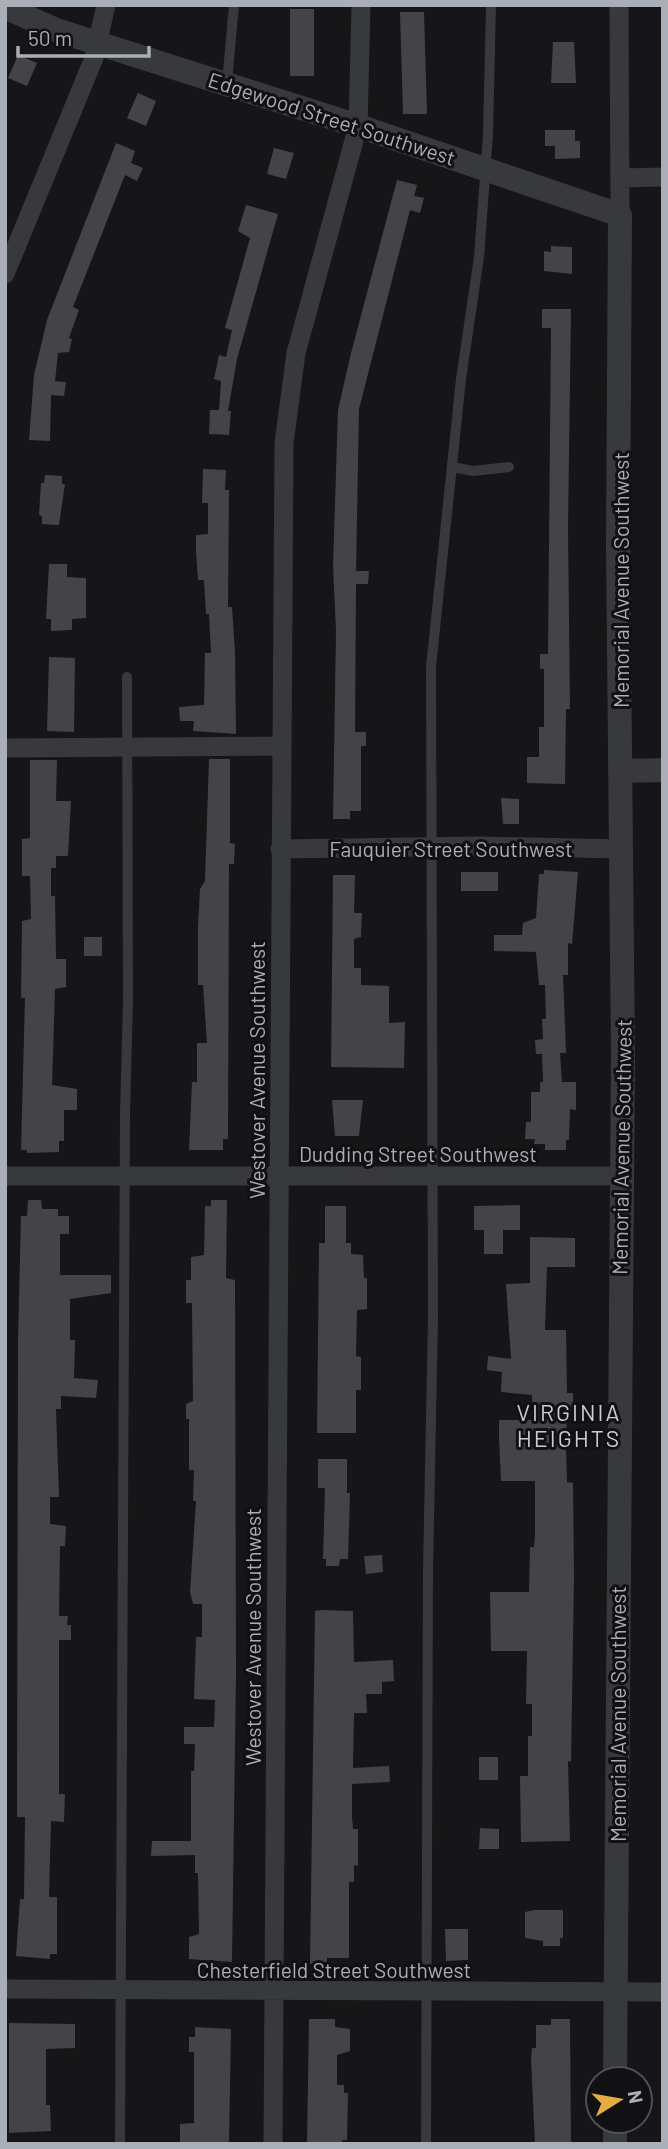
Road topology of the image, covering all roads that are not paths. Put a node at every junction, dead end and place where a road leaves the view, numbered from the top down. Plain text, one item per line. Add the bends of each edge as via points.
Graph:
1 (106, 5) edge
2 (234, 5) edge
3 (361, 5) edge
4 (491, 5) edge
5 (619, 5) edge
6 (5, 7) edge
7 (99, 44) junction
8 (227, 83) junction
9 (358, 126) junction
10 (485, 169) junction
11 (663, 177) edge
12 (620, 178) junction
13 (620, 215) junction
14 (5, 274) edge
15 (452, 467) junction
16 (509, 467) dead end
17 (127, 677) dead end
18 (282, 746) junction
19 (125, 747) junction
20 (5, 748) edge
21 (663, 770) edge
22 (621, 771) junction
23 (431, 846) junction
24 (280, 849) junction
25 (622, 849) junction
26 (5, 1176) edge
27 (125, 1176) junction
28 (278, 1176) junction
29 (432, 1176) junction
30 (620, 1176) junction
31 (5, 1989) edge
32 (121, 1990) junction
33 (274, 1991) junction
34 (616, 1991) junction
35 (663, 1992) edge
36 (426, 1993) junction
37 (615, 2065) edge
38 (120, 2144) edge
39 (273, 2144) edge
40 (426, 2144) edge

1 - 7 street
2 - 8 lane
3 - 9 street, Westover Avenue Southwest
4 - 10 lane
5 - 12 street
6 - 7 street, Edgewood Street Southwest
7 - 8 street, Edgewood Street Southwest
7 - 14 street
8 - 9 street, Edgewood Street Southwest
9 - 10 street, Edgewood Street Southwest
9 - 18 street, Westover Avenue Southwest via 296,353 287,417
10 - 13 street, Edgewood Street Southwest
10 - 15 lane via 479,257
11 - 12 street
12 - 13 street
13 - 22 street, Memorial Avenue Southwest
15 - 16 lane via 473,471
15 - 23 lane via 431,667
17 - 19 lane
18 - 19 street
18 - 24 street, Westover Avenue Southwest
19 - 20 street
19 - 27 lane
21 - 22 street
22 - 25 street, Memorial Avenue Southwest
23 - 24 street, Fauquier Street Southwest
23 - 25 street, Fauquier Street Southwest
23 - 29 lane
24 - 28 street, Westover Avenue Southwest
25 - 30 street, Memorial Avenue Southwest
26 - 27 street, Dudding Street Southwest
27 - 28 street, Dudding Street Southwest
27 - 32 lane
28 - 29 street, Dudding Street Southwest
28 - 33 street, Westover Avenue Southwest
29 - 30 street, Dudding Street Southwest
29 - 36 lane
30 - 34 street, Memorial Avenue Southwest
31 - 32 street, Chesterfield Street Southwest
32 - 33 street, Chesterfield Street Southwest
32 - 38 lane
33 - 36 street, Chesterfield Street Southwest
33 - 39 street, Westover Avenue Southwest
34 - 35 street, Chesterfield Street Southwest
34 - 36 street, Chesterfield Street Southwest
34 - 37 street, Memorial Avenue Southwest
36 - 40 lane

